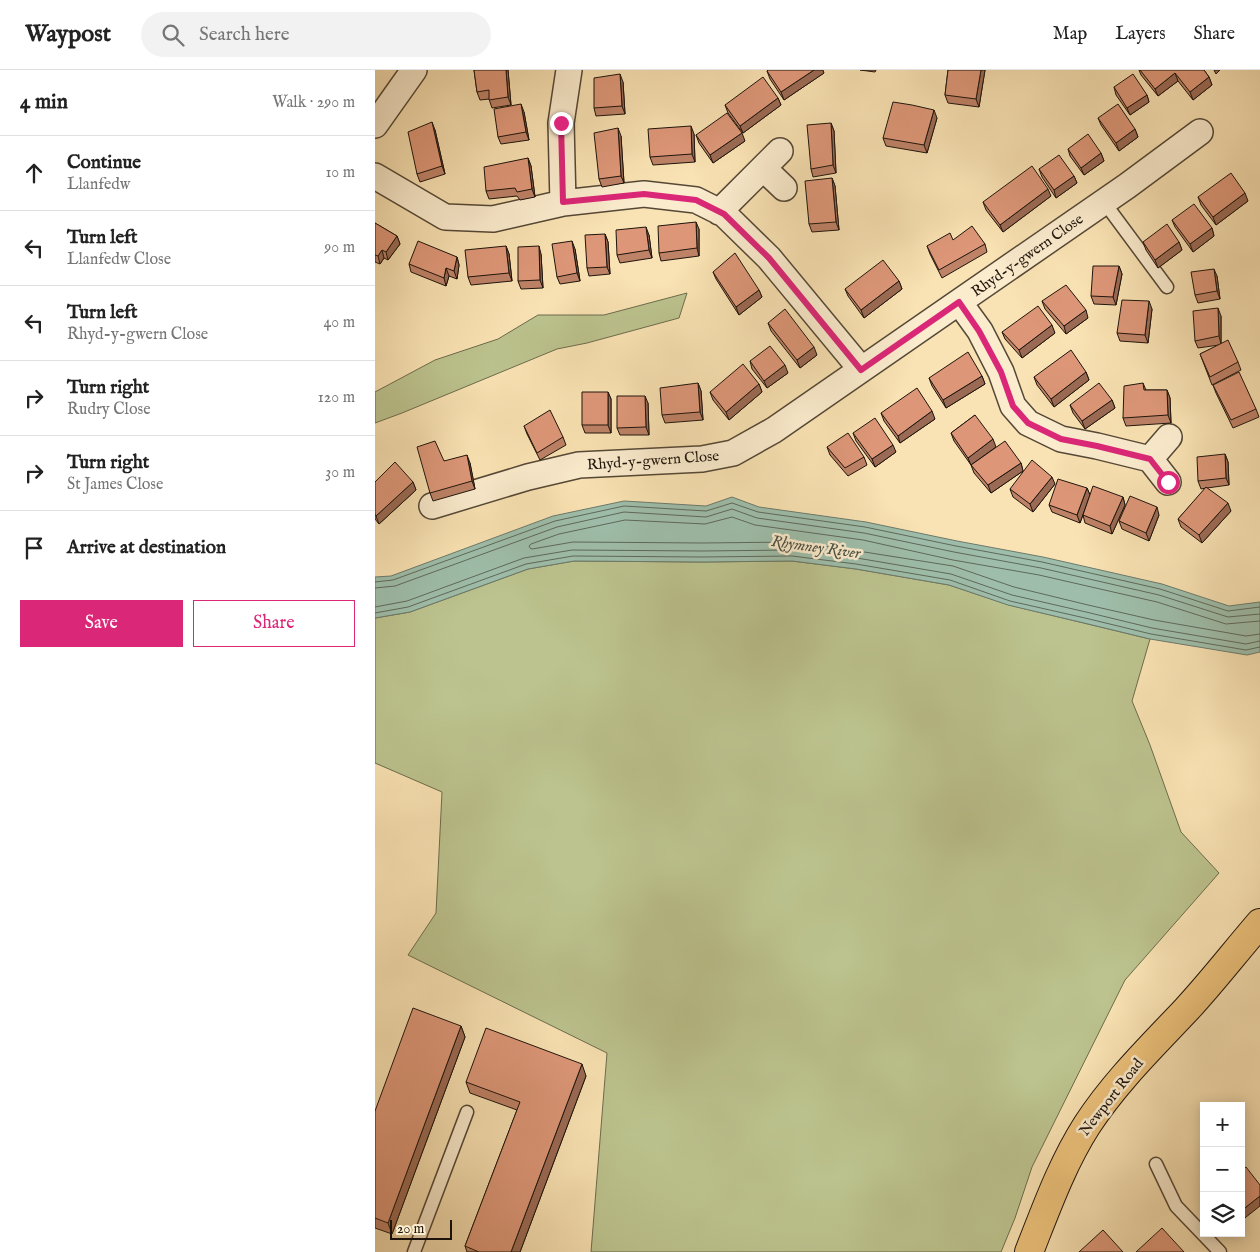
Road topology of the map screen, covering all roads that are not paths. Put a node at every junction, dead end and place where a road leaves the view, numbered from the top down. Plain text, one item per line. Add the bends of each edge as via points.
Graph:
1 (413, 70) edge
2 (569, 70) edge
3 (375, 124) edge
4 (1200, 132) dead end
5 (780, 151) dead end
6 (763, 168) junction
7 (375, 176) edge
8 (784, 188) dead end
9 (563, 202) junction
10 (1105, 202) junction
11 (719, 212) junction
12 (1167, 287) dead end
13 (959, 302) junction
14 (861, 370) junction
15 (1169, 437) dead end
16 (1150, 459) junction
17 (1168, 482) dead end
18 (432, 506) dead end
19 (1260, 923) edge
20 (1260, 946) edge
21 (1187, 1008) junction
22 (467, 1112) dead end
23 (1156, 1164) dead end
24 (414, 1252) edge
25 (1029, 1252) edge
26 (1220, 1252) edge

1 - 3 street
2 - 9 street via 561,123
4 - 10 street, Rhyd-y-gwern Close
5 - 6 street
6 - 8 street
6 - 11 street
7 - 9 street via 445,218 493,219
9 - 11 street via 644,194 696,200
10 - 12 lane
10 - 13 street, Rhyd-y-gwern Close
11 - 14 street via 769,258
13 - 14 street, Rhyd-y-gwern Close
13 - 16 street via 1001,372 1013,406 1028,423 1061,439
14 - 18 street, Rhyd-y-gwern Close via 775,430 733,453 702,459 579,465
15 - 16 street
16 - 17 street
19 - 21 main road, Newport Road
20 - 21 main road, Newport Road
21 - 25 main road, Newport Road via 1087,1124 1063,1169
22 - 24 lane
23 - 26 lane via 1176,1206

